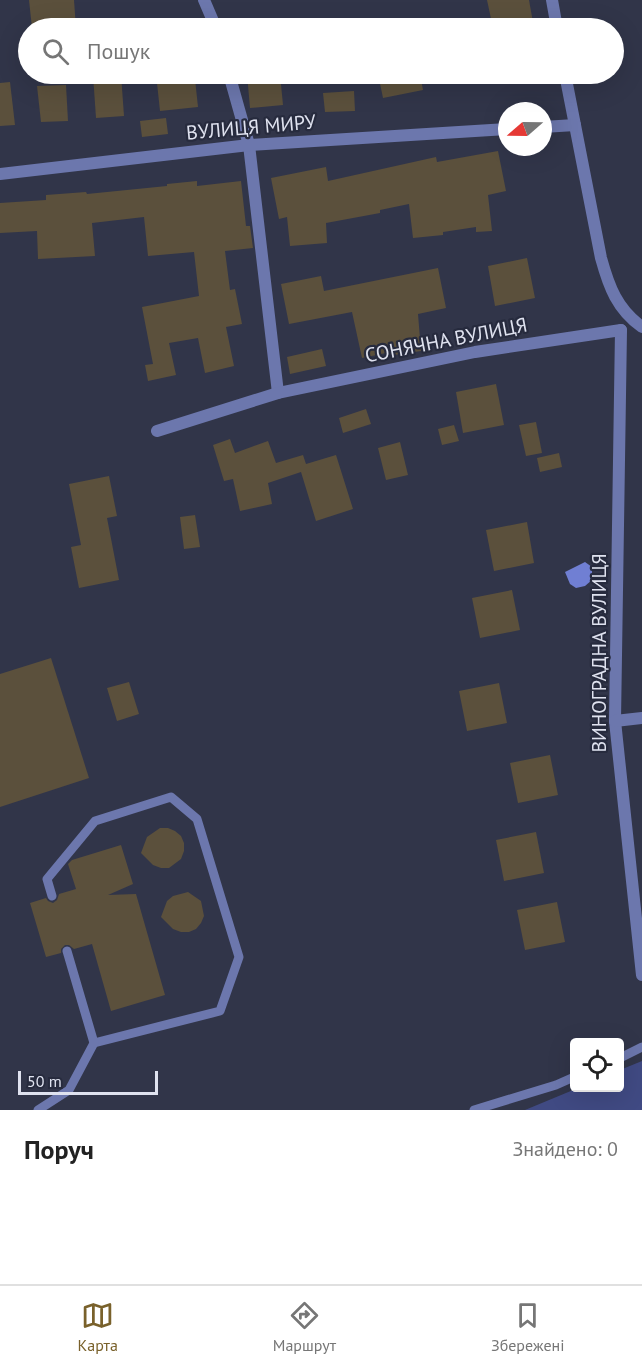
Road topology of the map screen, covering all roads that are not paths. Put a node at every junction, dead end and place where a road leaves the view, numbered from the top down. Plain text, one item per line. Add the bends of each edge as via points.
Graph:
1 (204, 0) edge
2 (552, 0) edge
3 (212, 18) edge
4 (555, 18) edge
5 (232, 84) edge
6 (567, 84) edge
7 (575, 125) junction
8 (552, 126) edge
9 (498, 130) edge
10 (249, 145) junction
11 (0, 174) edge
12 (637, 323) edge
13 (621, 330) junction
14 (278, 393) junction
15 (157, 431) dead end
16 (642, 718) edge
17 (615, 721) junction
18 (52, 896) dead end
19 (67, 951) dead end
20 (642, 975) edge
21 (94, 1043) junction
22 (642, 1047) edge
23 (624, 1056) edge
24 (570, 1079) edge
25 (38, 1110) edge
26 (474, 1110) edge

1 - 3 street
2 - 4 street
5 - 10 street
6 - 7 street
7 - 8 street
7 - 12 street via 610,287 619,306
9 - 10 street, ВУЛИЦЯ МИРУ
10 - 11 street, ВУЛИЦЯ МИРУ
10 - 14 street
12 - 13 street
13 - 14 street, СОНЯЧНА ВУЛИЦЯ via 475,352
13 - 17 street, ВИНОГРАДНА ВУЛИЦЯ
14 - 15 street, СОНЯЧНА ВУЛИЦЯ
16 - 17 street
17 - 20 street, ВИНОГРАДНА ВУЛИЦЯ
18 - 21 lane via 47,879 95,821 171,797 197,819 238,957 220,1011
19 - 21 lane
21 - 25 lane via 69,1090
22 - 23 lane
24 - 26 lane

